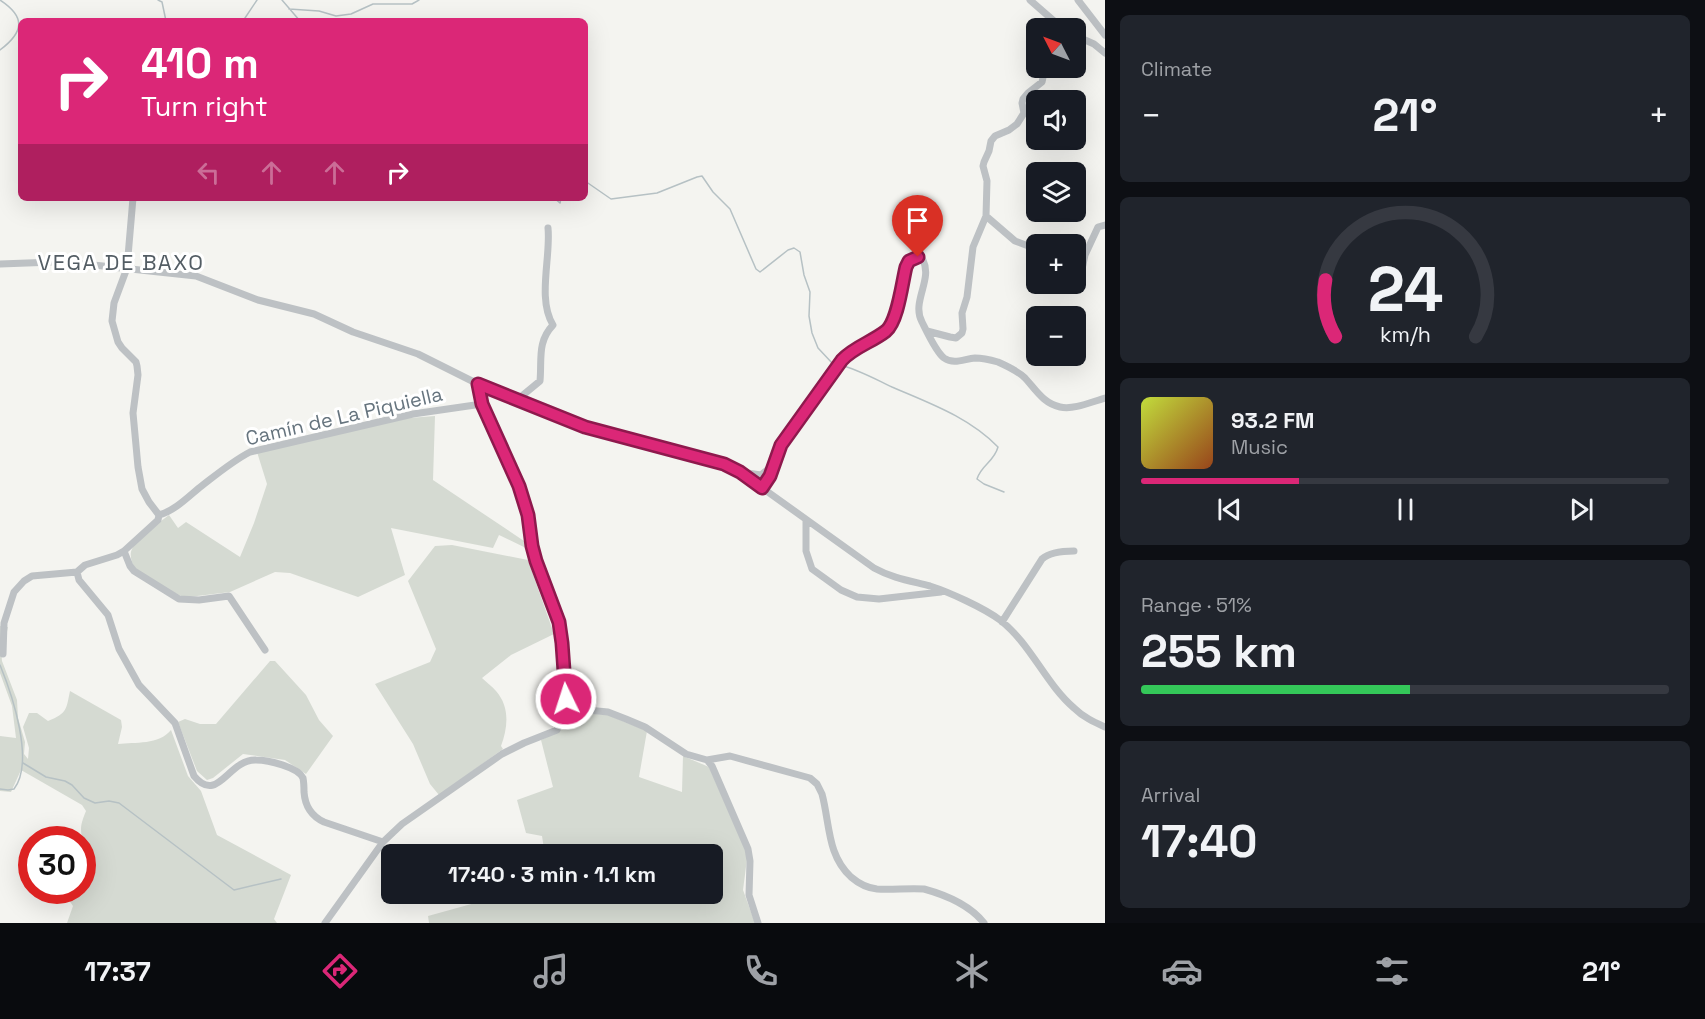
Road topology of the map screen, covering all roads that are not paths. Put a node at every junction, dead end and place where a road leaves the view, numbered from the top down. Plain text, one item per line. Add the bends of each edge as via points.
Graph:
1 (1030, 0) edge
2 (1078, 0) edge
3 (1047, 18) edge
4 (1105, 35) edge
5 (1086, 40) edge
6 (1105, 53) edge
7 (1043, 78) edge
8 (133, 201) edge
9 (986, 216) junction
10 (1105, 225) edge
11 (548, 228) dead end
12 (1026, 245) edge
13 (1086, 253) edge
14 (0, 264) edge
15 (128, 268) junction
16 (927, 331) junction
17 (478, 384) junction
18 (1105, 398) edge
19 (517, 400) junction
20 (482, 404) junction
21 (774, 464) junction
22 (740, 472) junction
23 (761, 475) junction
24 (760, 486) junction
25 (159, 515) junction
26 (806, 521) junction
27 (1074, 550) dead end
28 (124, 551) junction
29 (77, 572) junction
30 (945, 591) junction
31 (1002, 622) junction
32 (265, 650) dead end
33 (3, 654) dead end
34 (566, 708) junction
35 (1105, 727) edge
36 (707, 760) junction
37 (383, 842) junction
38 (325, 923) edge
39 (758, 923) edge
40 (984, 923) edge

1 - 3 street
2 - 4 street
5 - 6 street
7 - 9 street via 1023,99 1024,113 1017,124 991,141 983,166 987,181
8 - 15 street
9 - 12 street via 1015,241
9 - 16 street via 973,248 962,333 950,338
10 - 13 street via 1098,227
11 - 19 street via 546,303 553,325 542,343 540,381
14 - 15 street via 54,262
15 - 17 street via 196,276 258,300 314,314 418,354
15 - 25 street via 114,303 112,321 118,342 137,366 133,413 138,467 142,489
16 - 18 street via 944,358 996,361 1024,377 1052,405 1072,408
16 - 21 street via 918,312 926,265 918,257 906,267 889,328 842,360 781,445
17 - 19 street
17 - 20 street
19 - 22 street via 585,427 724,464
20 - 25 street, Camín de La Piquiella via 413,414 250,452
20 - 34 street via 519,486 536,561 559,622
21 - 23 street
21 - 24 street via 770,476
22 - 23 street
22 - 24 street
23 - 24 street
24 - 26 street
25 - 28 street, Camín de La Piquiella
26 - 30 street via 885,574
26 - 30 street via 806,552 812,569 841,590 857,597 879,599
27 - 31 street via 1042,559
28 - 29 street, Camín de La Piquiella via 85,565
28 - 32 street via 134,571 173,597 187,601 229,596
29 - 33 street, Camín de La Piquiella via 32,576 14,592 4,623
29 - 37 street via 79,580 108,615 139,685 175,723 200,783 212,787 246,761 294,769 303,778 306,801 315,818
30 - 31 street
31 - 35 street via 1072,707
34 - 36 street via 608,712 645,727 686,754
34 - 37 street via 557,730 502,754 402,824
36 - 39 street via 748,849 749,895
36 - 40 street via 730,756 810,778 822,794 836,858 855,880 875,889 924,889 960,902
37 - 38 street

